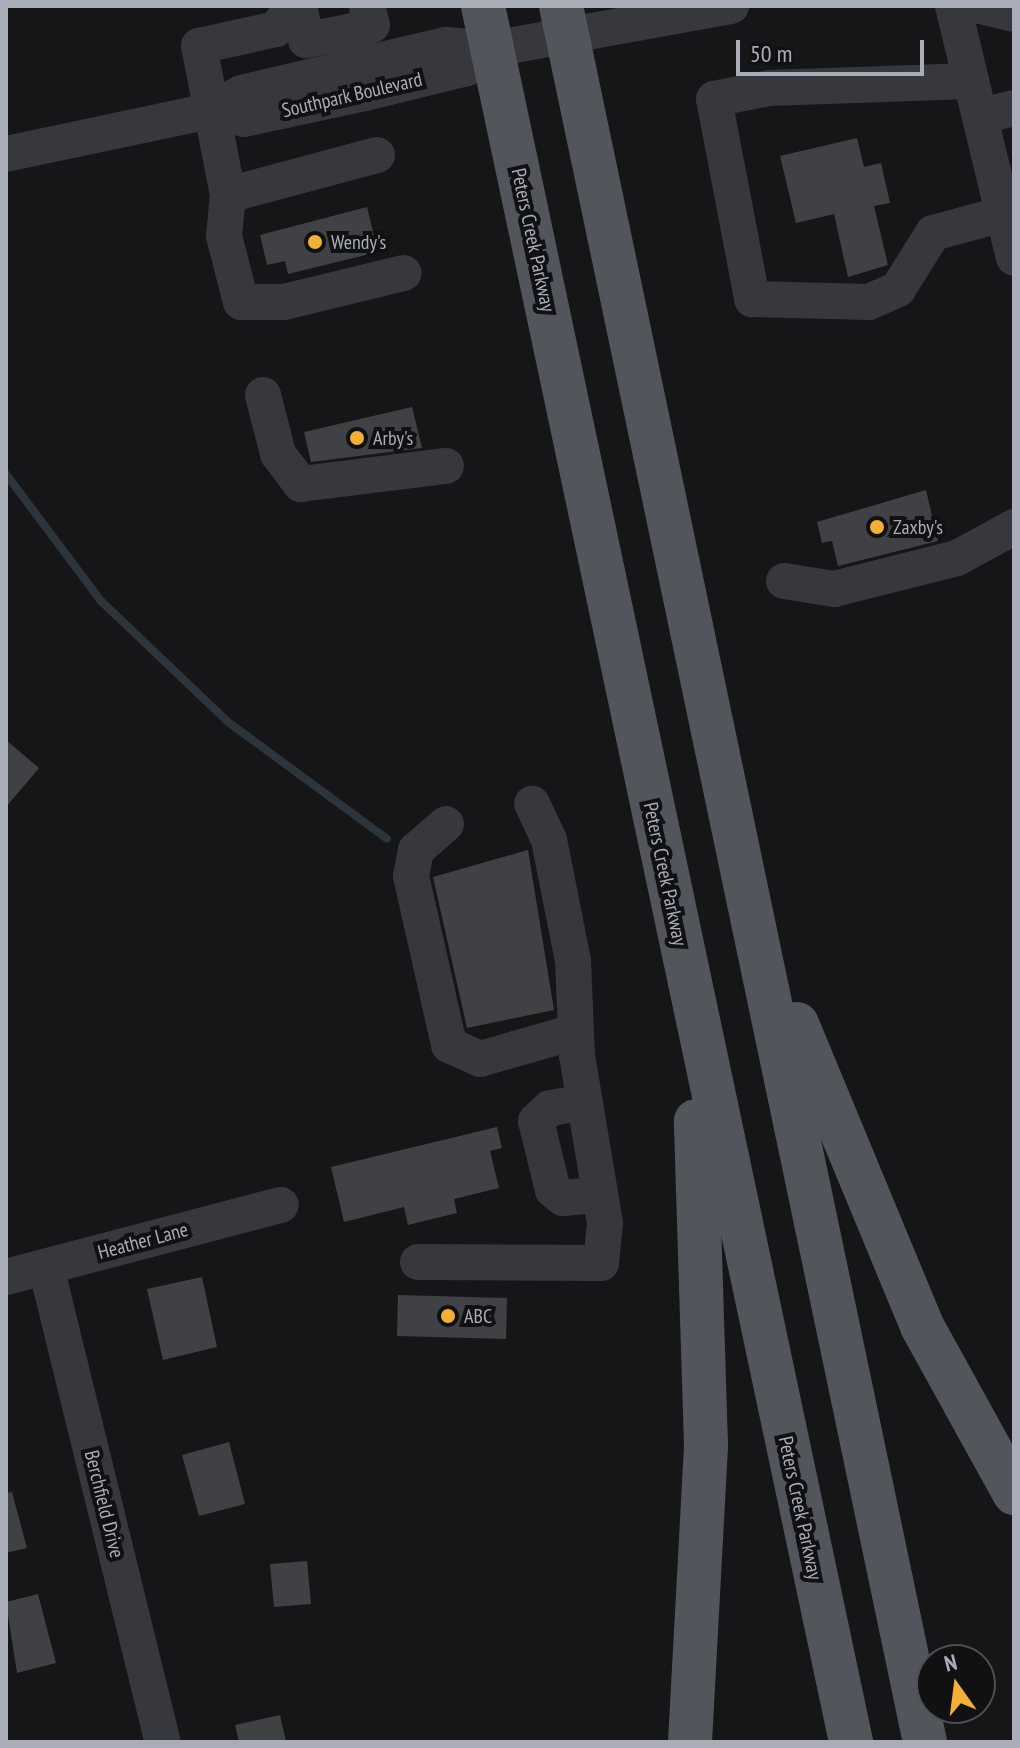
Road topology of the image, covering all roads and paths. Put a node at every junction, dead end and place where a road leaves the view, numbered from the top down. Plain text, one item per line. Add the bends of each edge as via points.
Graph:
1 (297, 6) edge
2 (483, 6) edge
3 (731, 6) edge
4 (953, 6) edge
5 (980, 6) edge
6 (1014, 14) edge
7 (358, 19) edge
8 (564, 21) edge
9 (492, 49) junction
10 (357, 66) junction
11 (971, 81) junction
12 (206, 112) junction
13 (997, 112) edge
14 (6, 154) edge
15 (377, 155) dead end
16 (228, 195) junction
17 (1003, 214) junction
18 (1014, 258) edge
19 (404, 273) dead end
20 (263, 395) dead end
21 (446, 466) dead end
22 (1014, 527) edge
23 (784, 581) dead end
24 (532, 804) dead end
25 (446, 824) dead end
26 (749, 899) junction
27 (687, 979) junction
28 (574, 1032) junction
29 (585, 1102) junction
30 (600, 1195) junction
31 (281, 1205) dead end
32 (418, 1262) dead end
33 (46, 1267) junction
34 (6, 1277) edge
35 (1014, 1493) edge
36 (163, 1742) edge
37 (690, 1742) edge
38 (851, 1742) edge
39 (925, 1742) edge

1 - 7 street via 306,40
1 - 12 street via 276,29 199,46
2 - 9 main road, Peters Creek Parkway
3 - 8 street, Southpark Boulevard
4 - 11 street
5 - 6 street
7 - 10 street
8 - 9 street, Southpark Boulevard
8 - 26 main road
9 - 10 street, Southpark Boulevard via 446,45
9 - 12 street, Southpark Boulevard via 467,68 365,93 244,119
9 - 27 main road, Peters Creek Parkway
10 - 12 street, Southpark Boulevard via 241,93
11 - 13 street
11 - 17 street via 769,88 714,99 752,299 869,302 898,289 933,233
12 - 14 street, Southpark Boulevard
12 - 16 street
13 - 17 street
15 - 16 street
16 - 19 street via 224,236 241,302 284,302
17 - 18 street
20 - 21 street via 278,454 301,484
22 - 23 street via 957,558 834,589
24 - 28 street via 562,894
25 - 28 street via 416,850 411,876 449,1045 480,1059
26 - 35 main road via 922,1326
26 - 39 main road
27 - 37 main road via 706,1445
27 - 38 main road, Peters Creek Parkway
28 - 29 street
29 - 30 street
29 - 30 street via 550,1108 536,1121 553,1190 563,1198
30 - 32 street via 601,1263
31 - 33 street, Heather Lane
33 - 34 street, Heather Lane
33 - 36 street, Berchfield Drive

